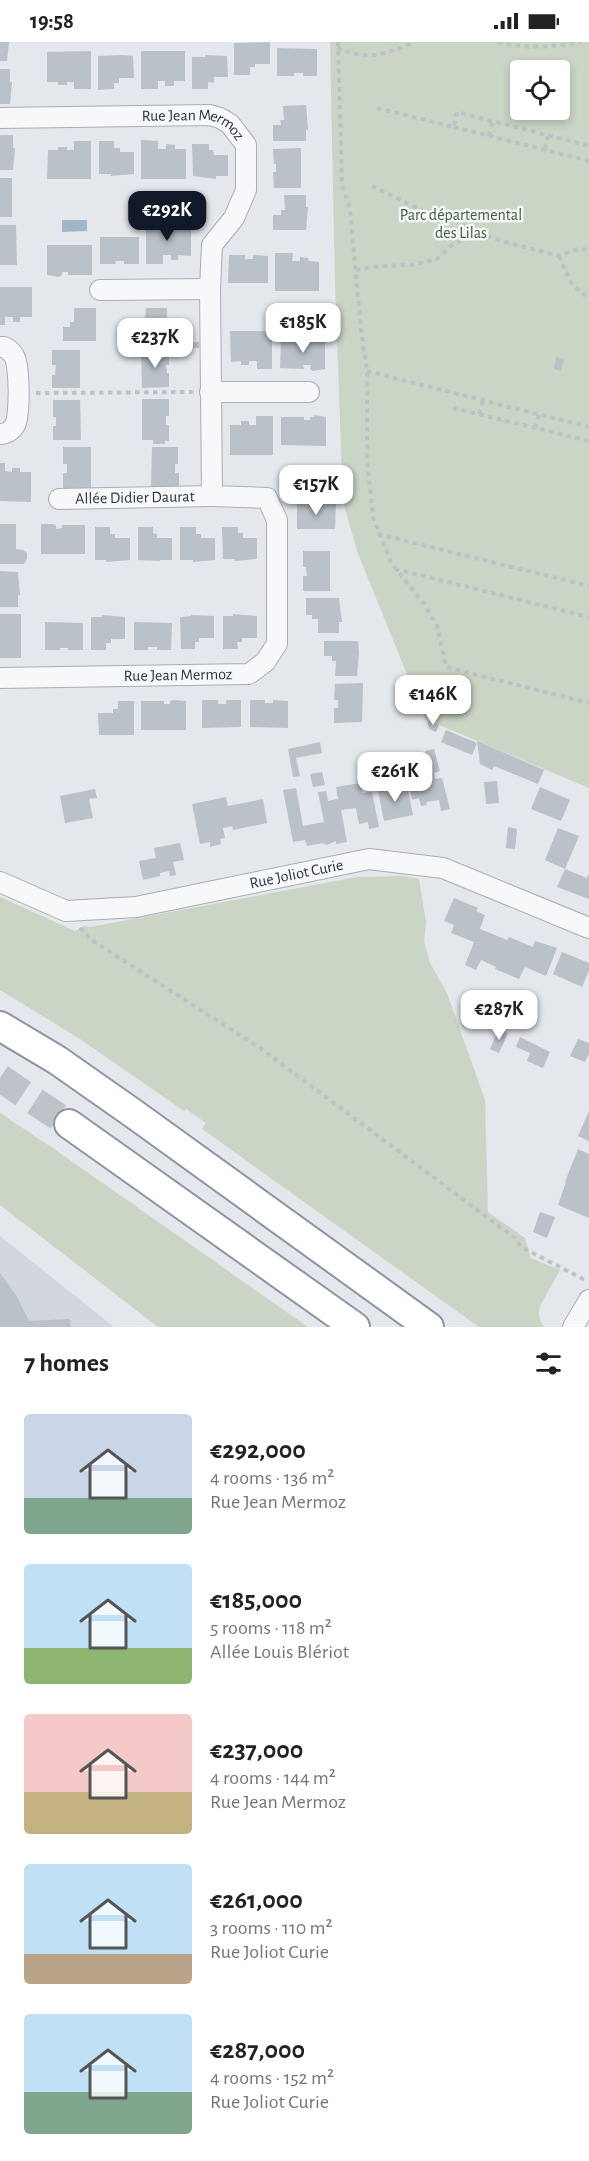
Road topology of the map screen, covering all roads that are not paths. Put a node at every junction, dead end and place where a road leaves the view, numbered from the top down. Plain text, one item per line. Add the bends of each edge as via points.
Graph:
1 (0, 118) edge
2 (210, 289) junction
3 (100, 290) dead end
4 (0, 347) edge
5 (210, 392) junction
6 (309, 392) dead end
7 (0, 434) edge
8 (212, 496) junction
9 (59, 499) dead end
10 (0, 678) edge
11 (0, 882) edge
12 (589, 928) edge
13 (0, 1026) edge
14 (69, 1124) tunnel mouth
15 (589, 1300) edge
16 (355, 1327) edge
17 (429, 1327) edge
18 (573, 1327) edge

1 - 2 street, Rue Jean Mermoz via 210,115 230,124 246,145 246,190 234,218 212,245
2 - 3 street
2 - 5 street, Rue Jean Mermoz
4 - 7 street via 14,354 18,364 18,419 7,434
5 - 6 street
5 - 8 street, Rue Jean Mermoz
8 - 9 street, Allée Didier Daurat
8 - 10 street, Rue Jean Mermoz via 267,498 277,520 277,644 265,662 249,674
11 - 12 street, Rue Joliot Curie via 66,911 136,907 369,859 443,868
13 - 17 highway via 124,1107
14 - 16 highway
15 - 18 street

